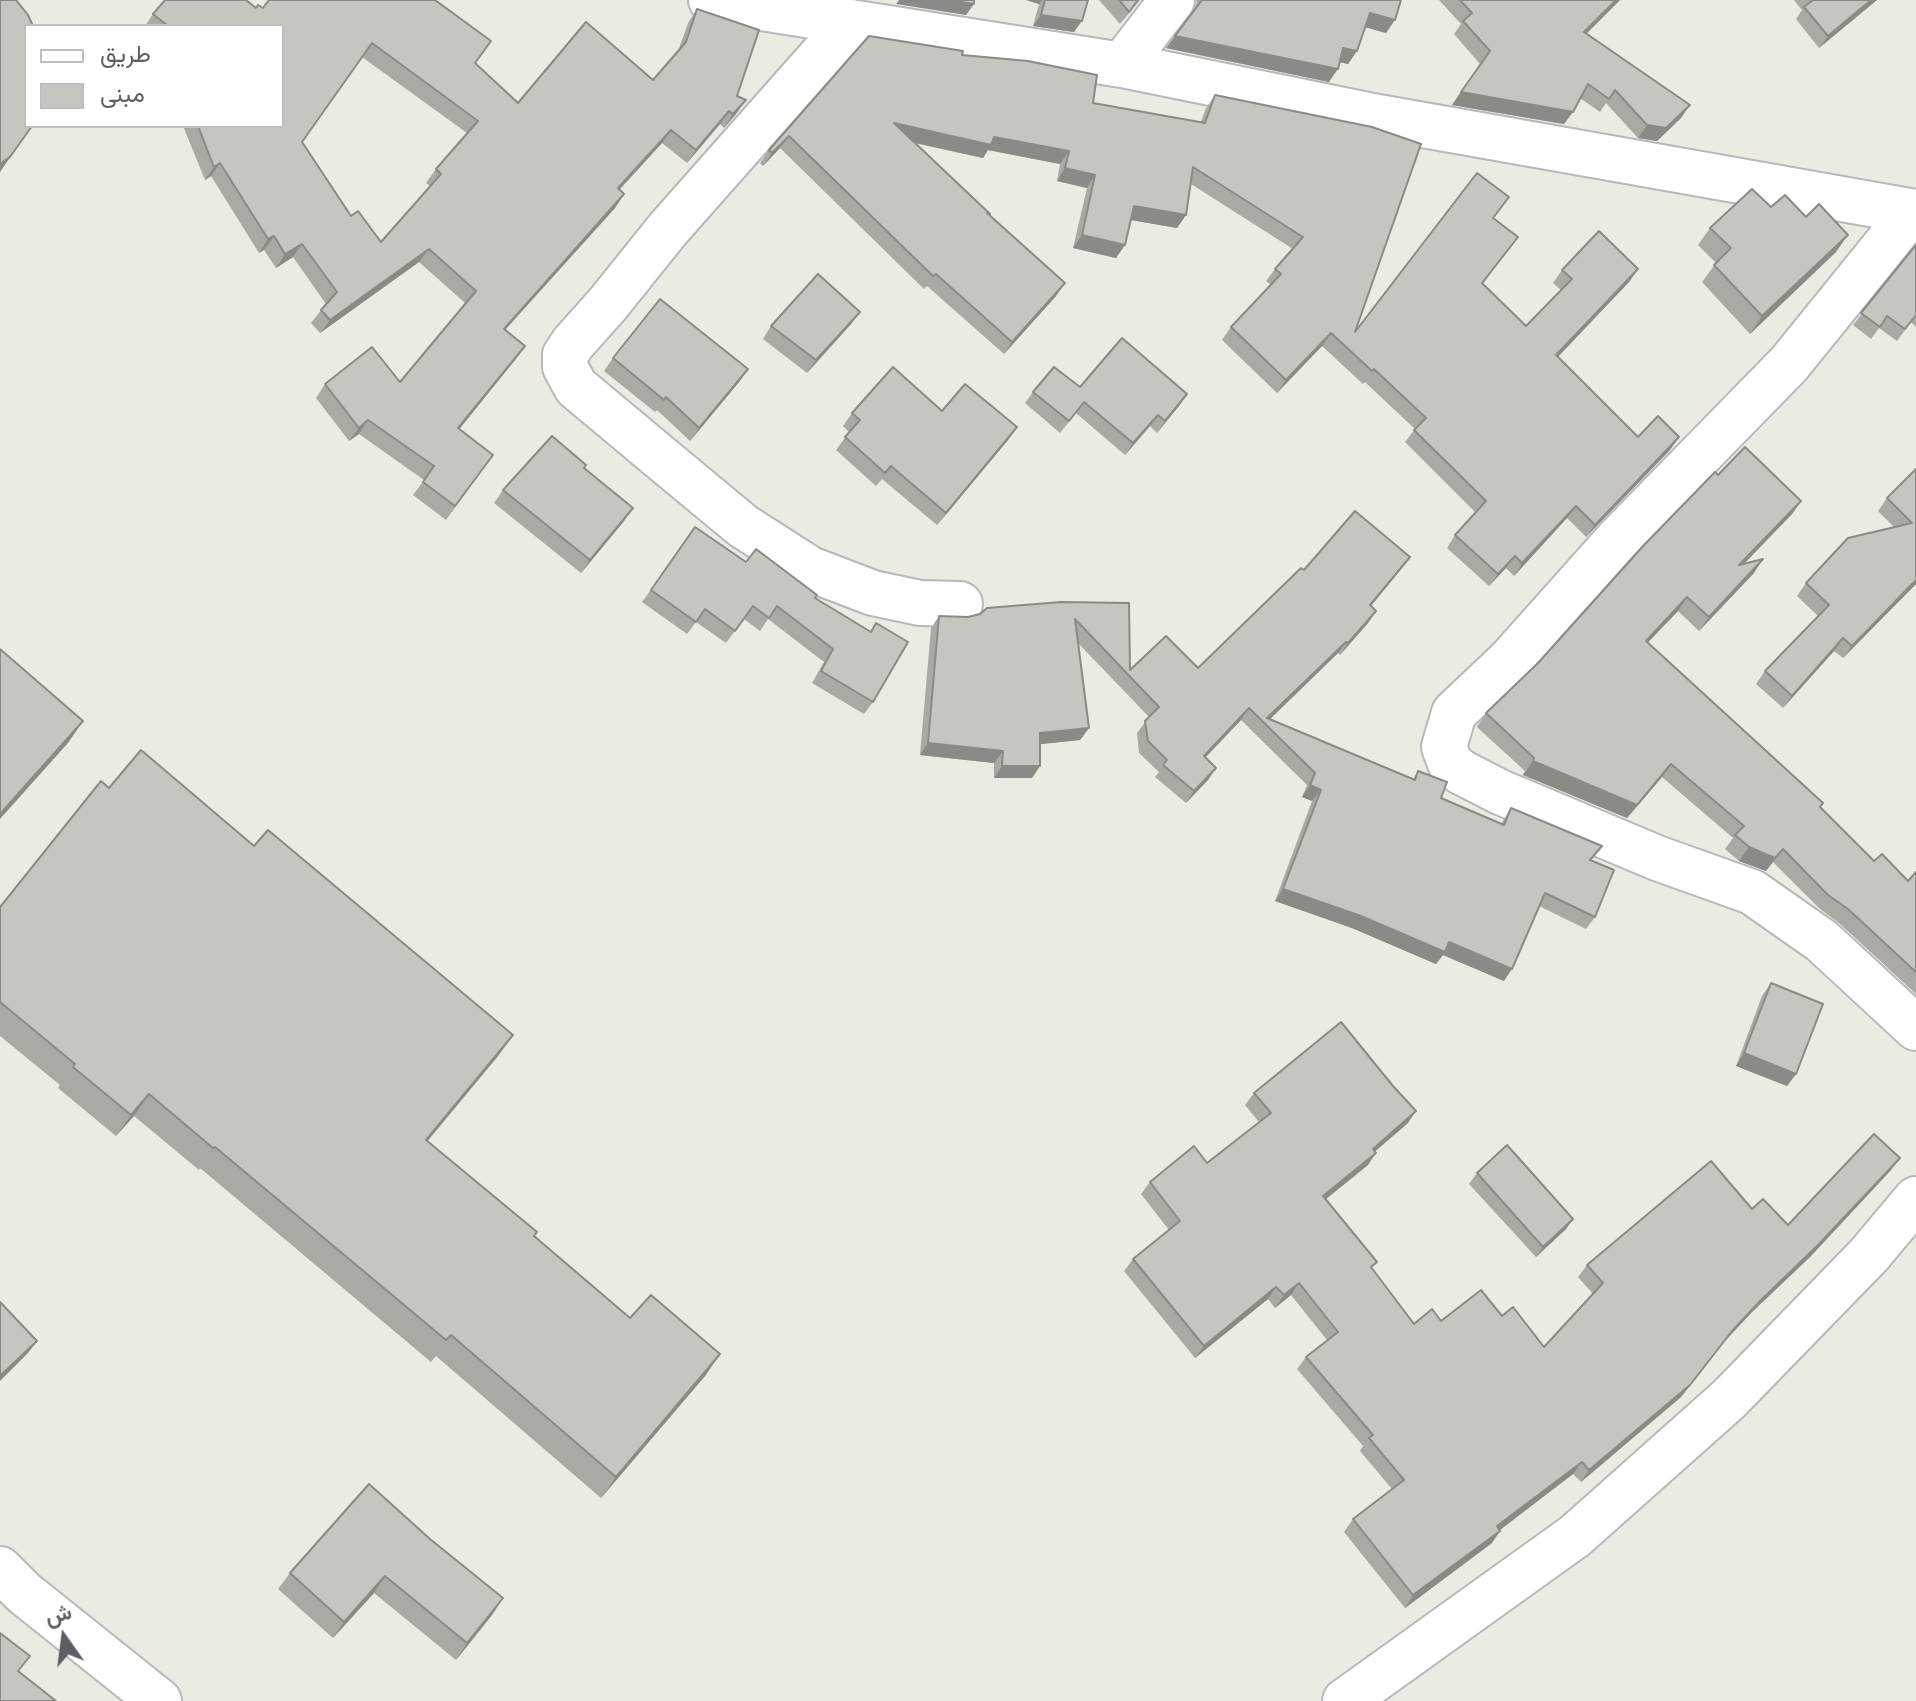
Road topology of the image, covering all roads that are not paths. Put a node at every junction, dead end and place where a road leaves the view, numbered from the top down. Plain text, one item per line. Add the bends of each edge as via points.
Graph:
1 (711, 0) edge
2 (1172, 0) edge
3 (851, 22) junction
4 (1122, 65) junction
5 (1914, 212) edge
6 (960, 604) dead end
7 (1916, 1028) edge
8 (1916, 1199) edge
9 (0, 1569) edge
10 (159, 1701) edge
11 (1345, 1701) edge

1 - 3 street
2 - 4 street
3 - 4 street
3 - 6 street via 573,343 565,367 576,387 743,526 810,569 873,593 920,603
4 - 5 street via 1378,117
5 - 7 street via 1789,364 1454,713 1444,747 1450,763 1461,772 1500,792 1752,892 1822,941
8 - 11 street via 1729,1399 1575,1536
9 - 10 street

